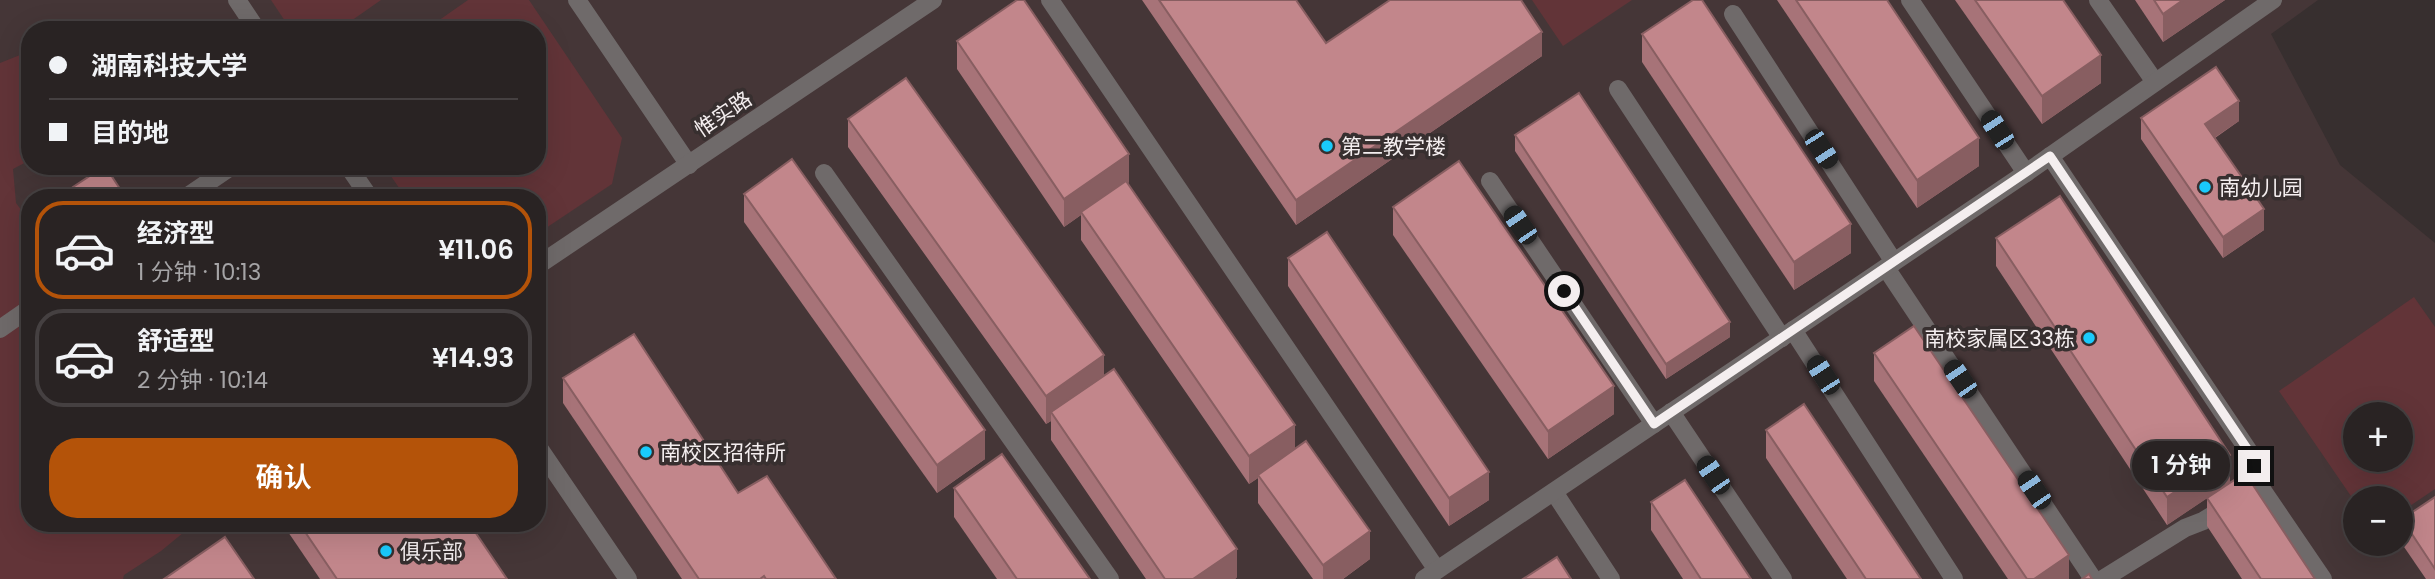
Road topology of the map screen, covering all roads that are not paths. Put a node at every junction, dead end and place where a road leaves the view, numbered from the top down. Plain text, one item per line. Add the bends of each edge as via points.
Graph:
1 (237, 0) edge
2 (576, 0) edge
3 (933, 0) edge
4 (1050, 0) edge
5 (1910, 0) edge
6 (2098, 0) edge
7 (2273, 0) edge
8 (1734, 14) dead end
9 (251, 21) edge
10 (2155, 82) junction
11 (1618, 89) dead end
12 (2050, 156) junction
13 (688, 165) junction
14 (824, 173) dead end
15 (2026, 173) junction
16 (219, 175) edge
17 (1490, 181) dead end
18 (198, 189) edge
19 (546, 260) edge
20 (1890, 265) junction
21 (21, 315) edge
22 (0, 330) edge
23 (1788, 334) junction
24 (1671, 412) junction
25 (1654, 424) junction
26 (546, 458) edge
27 (1554, 492) junction
28 (2248, 492) junction
29 (1437, 574) edge
30 (628, 579) edge
31 (1110, 579) edge
32 (1611, 579) edge
33 (1783, 579) edge
34 (1954, 579) edge
35 (2093, 579) edge
36 (2103, 579) edge
37 (2323, 579) edge

1 - 9 street
2 - 13 street
3 - 13 street, 惟实路
4 - 29 street
5 - 15 street
6 - 10 street
7 - 10 street
8 - 20 street
10 - 12 street
11 - 23 street
12 - 15 street
12 - 28 street via 2248,450
13 - 19 street, 惟实路
14 - 31 street
15 - 20 street
16 - 18 street
17 - 25 street
20 - 23 street
20 - 35 street
21 - 22 street
23 - 24 street
23 - 34 street
24 - 25 street
24 - 33 street
25 - 27 street
26 - 30 street
27 - 29 street
27 - 32 street
28 - 36 street
28 - 37 street

